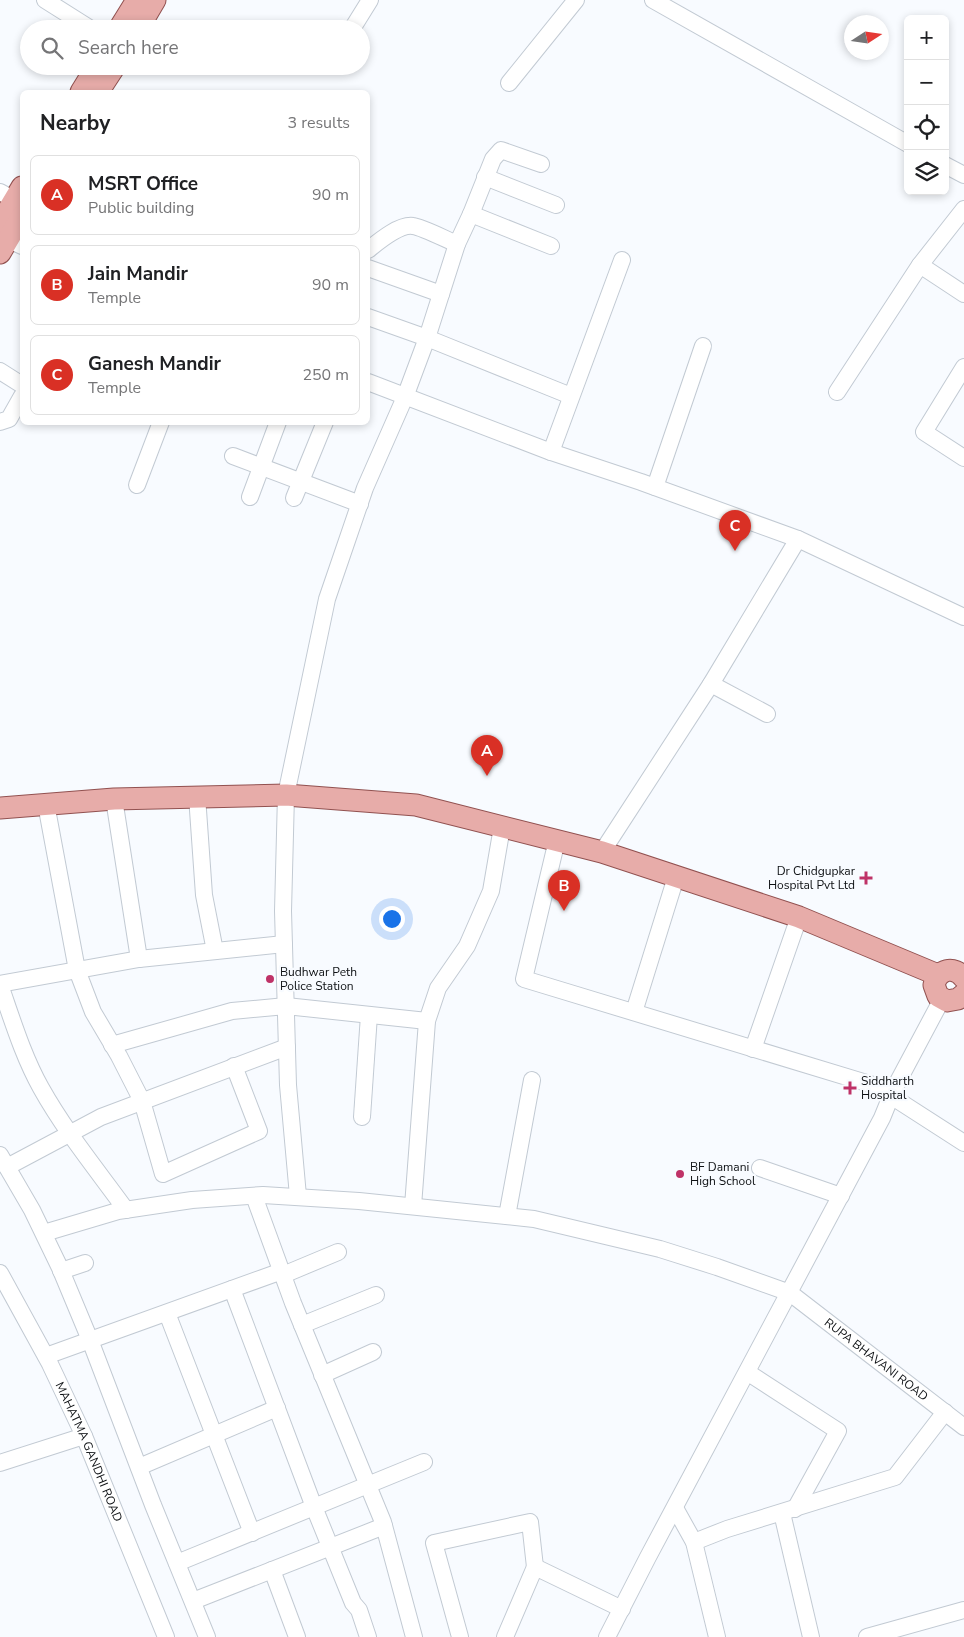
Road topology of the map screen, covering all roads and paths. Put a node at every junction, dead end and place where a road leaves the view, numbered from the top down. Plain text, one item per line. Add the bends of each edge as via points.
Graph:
1 (45, 0) edge
2 (137, 0) edge
3 (155, 0) edge
4 (370, 0) edge
5 (576, 0) edge
6 (653, 0) edge
7 (77, 20) edge
8 (125, 20) edge
9 (143, 20) edge
10 (358, 20) edge
11 (91, 75) edge
12 (108, 75) edge
13 (509, 83) dead end
14 (81, 90) edge
15 (99, 90) edge
16 (904, 142) edge
17 (541, 164) dead end
18 (949, 167) edge
19 (964, 175) edge
20 (485, 177) junction
21 (16, 200) edge
22 (556, 205) dead end
23 (964, 209) edge
24 (472, 214) junction
25 (6, 240) edge
26 (458, 244) junction
27 (551, 246) dead end
28 (370, 248) edge
29 (622, 260) dead end
30 (920, 265) junction
31 (370, 269) edge
32 (441, 294) junction
33 (964, 294) edge
34 (370, 318) edge
35 (427, 338) junction
36 (703, 346) dead end
37 (964, 367) edge
38 (0, 371) edge
39 (20, 383) edge
40 (370, 383) edge
41 (837, 392) dead end
42 (571, 396) junction
43 (405, 397) junction
44 (20, 400) edge
45 (0, 422) edge
46 (160, 425) edge
47 (277, 425) edge
48 (324, 425) edge
49 (550, 452) junction
50 (233, 456) dead end
51 (964, 458) edge
52 (261, 466) junction
53 (301, 482) junction
54 (137, 485) dead end
55 (655, 487) junction
56 (250, 497) dead end
57 (294, 498) dead end
58 (360, 504) junction
59 (798, 539) junction
60 (964, 617) edge
61 (711, 684) junction
62 (767, 714) dead end
63 (286, 795) junction
64 (198, 796) junction
65 (114, 799) junction
66 (46, 804) junction
67 (0, 808) edge
68 (502, 827) junction
69 (556, 840) junction
70 (602, 852) junction
71 (676, 877) junction
72 (799, 917) junction
73 (284, 944) junction
74 (215, 951) junction
75 (139, 959) junction
76 (77, 970) junction
77 (0, 984) edge
78 (957, 984) edge
79 (286, 1006) junction
80 (634, 1012) junction
81 (369, 1015) junction
82 (426, 1021) junction
83 (112, 1045) junction
84 (287, 1047) junction
85 (753, 1048) junction
86 (234, 1066) junction
87 (532, 1080) dead end
88 (892, 1094) junction
89 (142, 1101) junction
90 (362, 1117) dead end
91 (71, 1133) junction
92 (964, 1143) edge
93 (3, 1161) edge
94 (760, 1168) dead end
95 (254, 1196) junction
96 (298, 1196) junction
97 (841, 1196) junction
98 (413, 1206) junction
99 (126, 1210) junction
100 (507, 1216) junction
101 (44, 1233) junction
102 (338, 1252) dead end
103 (85, 1263) dead end
104 (61, 1271) junction
105 (0, 1273) edge
106 (282, 1273) junction
107 (232, 1289) junction
108 (790, 1293) junction
109 (376, 1295) dead end
110 (167, 1313) junction
111 (302, 1325) junction
112 (90, 1340) junction
113 (373, 1352) dead end
114 (46, 1356) junction
115 (747, 1372) junction
116 (322, 1374) junction
117 (277, 1408) junction
118 (945, 1412) junction
119 (964, 1427) edge
120 (214, 1435) junction
121 (84, 1436) junction
122 (424, 1462) dead end
123 (0, 1463) edge
124 (139, 1468) junction
125 (367, 1485) junction
126 (314, 1507) junction
127 (675, 1508) junction
128 (789, 1511) junction
129 (384, 1526) junction
130 (252, 1532) junction
131 (694, 1542) junction
132 (330, 1548) junction
133 (177, 1563) junction
134 (535, 1567) junction
135 (272, 1570) junction
136 (193, 1601) junction
137 (622, 1609) junction
138 (964, 1610) edge
139 (166, 1637) edge
140 (207, 1637) edge
141 (297, 1637) edge
142 (368, 1637) edge
143 (414, 1637) edge
144 (460, 1637) edge
145 (505, 1637) edge
146 (607, 1637) edge
147 (717, 1637) edge
148 (811, 1637) edge
149 (867, 1637) edge

1 - 7 street
2 - 8 main road
3 - 9 main road
4 - 10 street
5 - 13 street
6 - 16 street
11 - 14 main road
12 - 15 main road
17 - 20 street via 501,150
18 - 19 street
20 - 22 street
20 - 24 street
21 - 25 main road
23 - 30 street
24 - 26 street
24 - 27 street
26 - 28 street via 413,226 402,228
26 - 32 street
29 - 42 street
30 - 33 street
30 - 41 street
31 - 32 street
32 - 35 street
34 - 35 street
35 - 42 street
35 - 43 street
36 - 55 street
37 - 51 street via 924,432
38 - 39 street
40 - 43 street
42 - 49 street
43 - 49 street
43 - 58 street
44 - 45 street via 9,419
46 - 54 street
47 - 52 street
48 - 53 street
49 - 55 street
50 - 52 street
52 - 53 street
52 - 56 street
53 - 57 street
53 - 58 street
55 - 59 street
58 - 63 street via 327,599
59 - 60 street
59 - 61 street
61 - 62 street
61 - 70 street
63 - 64 main road
63 - 68 main road via 416,805
63 - 73 street
64 - 65 main road
64 - 74 street via 204,895
65 - 66 main road
65 - 75 street
66 - 67 main road
66 - 76 street
68 - 69 main road
68 - 82 street via 491,892 467,946 438,988
69 - 70 main road
69 - 80 street via 524,978
70 - 71 main road
71 - 72 main road
71 - 80 street
72 - 78 main road
72 - 85 street
73 - 74 street
73 - 79 street
74 - 75 street
75 - 76 street
76 - 77 street
76 - 83 street via 93,1012
77 - 91 street via 18,1036 41,1087
78 - 88 street
79 - 81 street
79 - 83 street via 232,1011
79 - 84 street
80 - 85 street
81 - 82 street
81 - 90 street
82 - 98 street
83 - 89 street
84 - 86 street
84 - 96 street
85 - 88 street
86 - 89 street
86 - 89 street via 259,1131 163,1174
87 - 100 street
88 - 92 street
88 - 97 street
89 - 91 street via 100,1117
91 - 93 street
91 - 99 street
93 - 101 street
94 - 97 street
95 - 96 street, RUPA BHAVANI ROAD
95 - 99 street, RUPA BHAVANI ROAD via 192,1200
95 - 106 street
96 - 98 street, RUPA BHAVANI ROAD
97 - 108 street
98 - 100 street, RUPA BHAVANI ROAD
99 - 101 street, RUPA BHAVANI ROAD
100 - 108 street, RUPA BHAVANI ROAD via 534,1219 652,1247
101 - 104 street
102 - 106 street
103 - 104 street
104 - 112 street
105 - 114 street, MAHATMA GANDHI ROAD
106 - 107 street
106 - 111 street
107 - 110 street
107 - 117 street
108 - 115 street
108 - 118 street, RUPA BHAVANI ROAD
109 - 111 street
110 - 112 street
110 - 120 street
111 - 116 street
112 - 114 street
112 - 124 street
113 - 116 street
114 - 121 street, MAHATMA GANDHI ROAD
115 - 127 street
115 - 128 street via 838,1431
116 - 125 street
117 - 120 street
117 - 126 street
118 - 119 street, RUPA BHAVANI ROAD
118 - 128 street via 895,1477
120 - 124 street
120 - 130 street
121 - 123 street
121 - 139 street, MAHATMA GANDHI ROAD
122 - 125 street
124 - 133 street
125 - 126 street
125 - 129 street
126 - 130 street
126 - 132 street
127 - 131 street
127 - 137 street
128 - 131 street
128 - 148 street
129 - 132 street
129 - 143 street
130 - 133 street
131 - 147 street
132 - 135 street
132 - 142 street
133 - 136 street
134 - 137 street
134 - 144 street via 530,1522 434,1543
134 - 145 street
135 - 136 street
135 - 141 street
136 - 140 street
137 - 146 street
138 - 149 street

